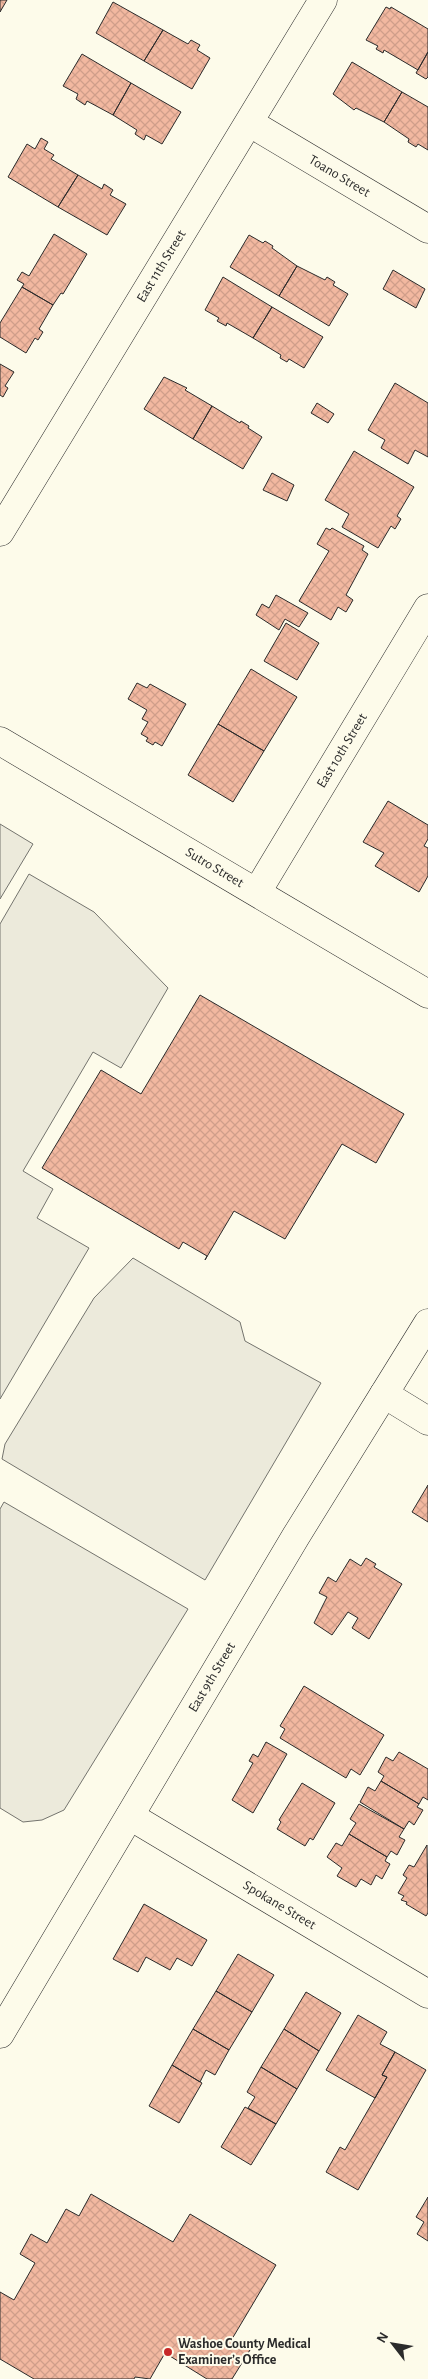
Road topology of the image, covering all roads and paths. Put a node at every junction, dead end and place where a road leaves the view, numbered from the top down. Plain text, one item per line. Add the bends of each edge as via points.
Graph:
1 (323, 0) edge
2 (250, 122) junction
3 (428, 229) edge
4 (0, 532) edge
5 (428, 608) edge
6 (0, 741) edge
7 (258, 892) junction
8 (428, 994) edge
9 (428, 1322) edge
10 (384, 1394) junction
11 (428, 1421) edge
12 (130, 1816) junction
13 (428, 1994) edge
14 (0, 2034) edge

1 - 2 street, East 11th Street
2 - 3 street, Toano Street
2 - 4 street, East 11th Street
5 - 7 street, East 10th Street
6 - 7 street, Sutro Street
7 - 8 street, Sutro Street
9 - 10 street, East 9th Street
10 - 11 street
10 - 12 street, East 9th Street
12 - 13 street, Spokane Street
12 - 14 street, East 9th Street

